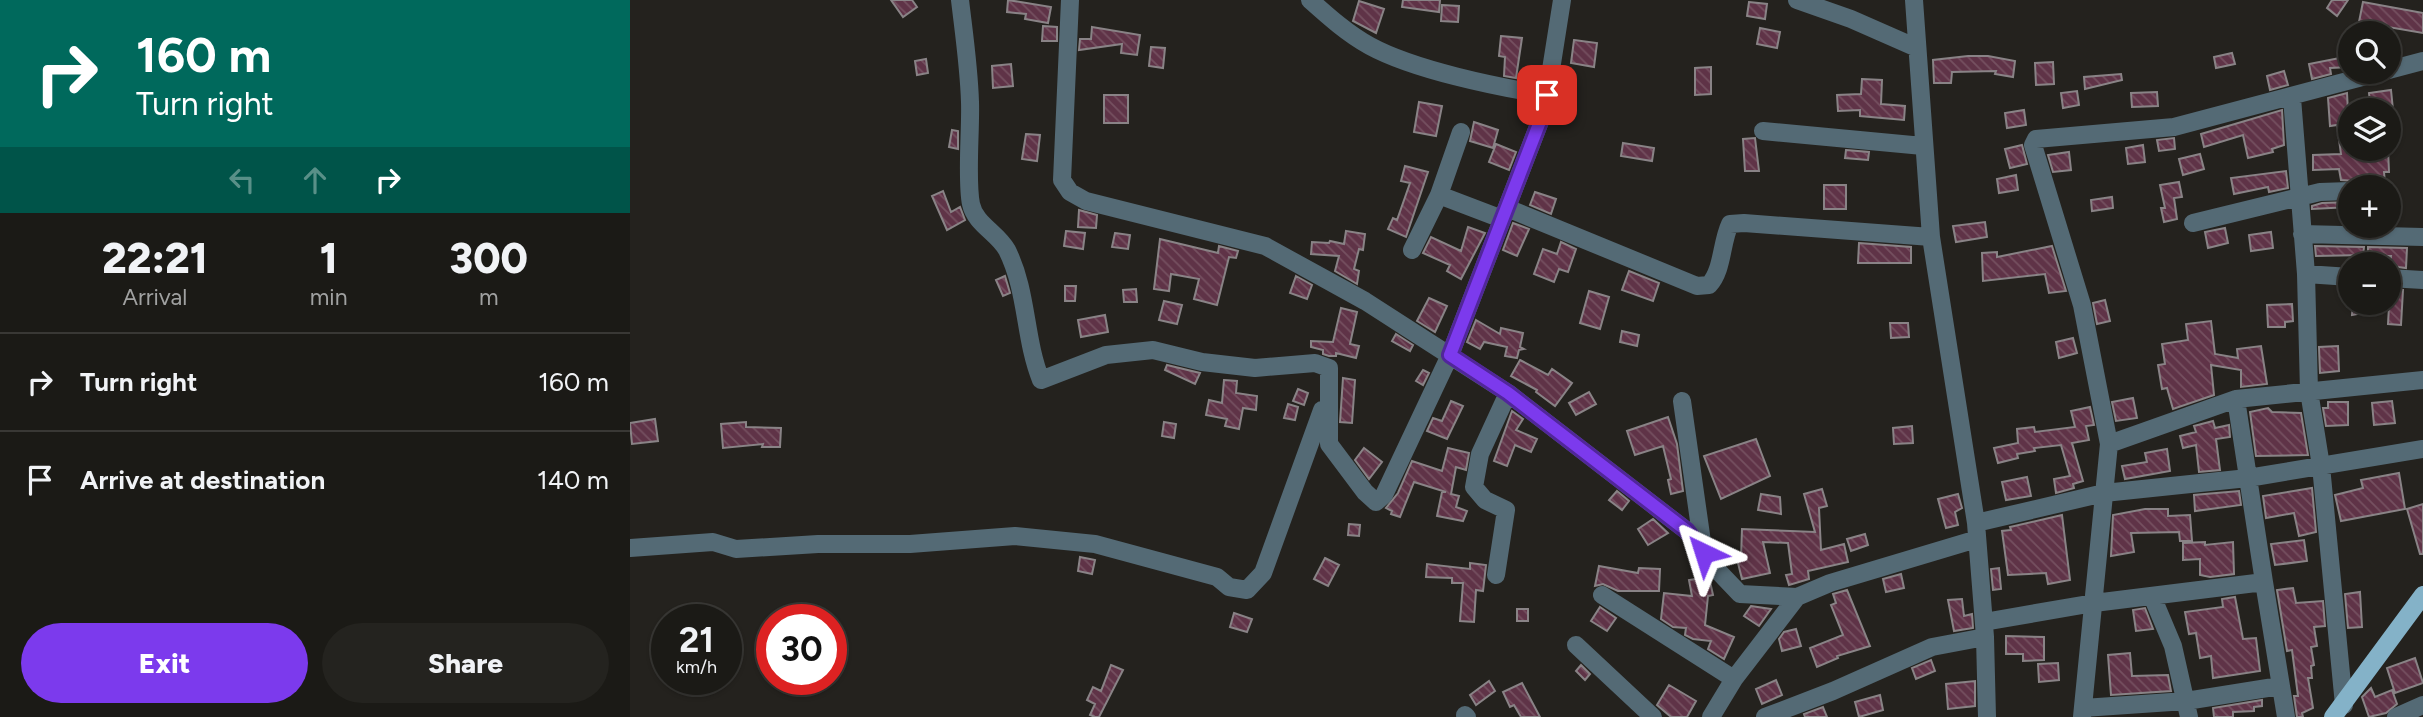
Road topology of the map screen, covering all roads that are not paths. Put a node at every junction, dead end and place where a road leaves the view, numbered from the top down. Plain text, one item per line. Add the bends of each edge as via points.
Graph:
1 (960, 0) edge
2 (1070, 0) edge
3 (1310, 0) edge
4 (1562, 0) edge
5 (1797, 0) edge
6 (1914, 0) edge
7 (1917, 48) junction
8 (2423, 61) edge
9 (1547, 95) junction
10 (2292, 98) junction
11 (1763, 131) dead end
12 (1461, 132) dead end
13 (1923, 146) junction
14 (2338, 191) edge
15 (1439, 195) junction
16 (2298, 198) junction
17 (1505, 214) junction
18 (2193, 223) dead end
19 (2301, 234) junction
20 (1931, 237) junction
21 (2423, 237) edge
22 (1412, 250) dead end
23 (2306, 274) junction
24 (2338, 275) edge
25 (2401, 279) edge
26 (2423, 280) edge
27 (1450, 355) junction
28 (2423, 380) edge
29 (1330, 390) junction
30 (2309, 391) junction
31 (1508, 393) junction
32 (2236, 399) junction
33 (1682, 401) dead end
34 (2109, 444) junction
35 (2423, 449) edge
36 (2321, 466) junction
37 (2248, 478) junction
38 (2104, 493) junction
39 (1977, 531) junction
40 (630, 548) edge
41 (1704, 553) junction
42 (1496, 575) dead end
43 (2264, 582) junction
44 (1602, 595) dead end
45 (2423, 595) edge
46 (2152, 596) junction
47 (1797, 597) junction
48 (2094, 603) junction
49 (1984, 629) junction
50 (1576, 645) dead end
51 (1734, 679) junction
52 (2280, 686) junction
53 (2423, 705) edge
54 (2187, 709) edge
55 (2338, 711) edge
56 (2083, 712) edge
57 (1653, 717) edge
58 (1711, 717) edge
59 (1765, 717) edge
60 (1987, 717) edge
61 (2286, 717) edge
62 (2396, 717) edge

1 - 29 street via 970,99 971,205 979,221 1006,247 1019,278 1033,361 1041,380 1106,355 1153,350 1255,368 1315,363 1329,368
2 - 27 street via 1062,180 1070,192 1111,208 1265,246
3 - 9 street via 1371,47 1445,73
4 - 9 street
5 - 7 street
6 - 7 street
7 - 13 street
8 - 10 street
9 - 17 street
10 - 16 street
10 - 34 street via 2174,127 2036,139 2033,145 2082,305
11 - 13 street
12 - 15 street
13 - 20 street
14 - 16 street
15 - 17 street
15 - 22 street
16 - 18 street
16 - 19 street
17 - 20 street via 1697,286 1709,285 1715,278 1730,225
17 - 27 street
19 - 21 street
19 - 23 street
20 - 39 street
23 - 24 street
23 - 30 street
25 - 26 street
27 - 29 street via 1377,502 1364,492 1329,444
27 - 31 street
28 - 30 street
29 - 40 street via 1263,573 1247,590 1229,587 1217,577 1095,544 1014,536 910,544 736,549 713,542
30 - 32 street
30 - 36 street
31 - 41 street via 1687,531
31 - 42 street via 1480,454 1474,487 1485,500 1506,510
32 - 34 street
32 - 37 street
33 - 41 street
34 - 38 street
35 - 36 street
36 - 37 street
36 - 55 street
37 - 38 street
37 - 43 street
38 - 39 street
38 - 48 street
39 - 47 street
39 - 49 street
41 - 47 street via 1740,594
43 - 46 street
43 - 52 street
44 - 51 street
45 - 55 main road
46 - 48 street
46 - 54 street via 2173,646
47 - 51 street
48 - 49 street
48 - 56 street
49 - 59 street
49 - 60 street
50 - 57 street
51 - 58 street
52 - 54 street
52 - 61 street
53 - 62 street
54 - 56 street

